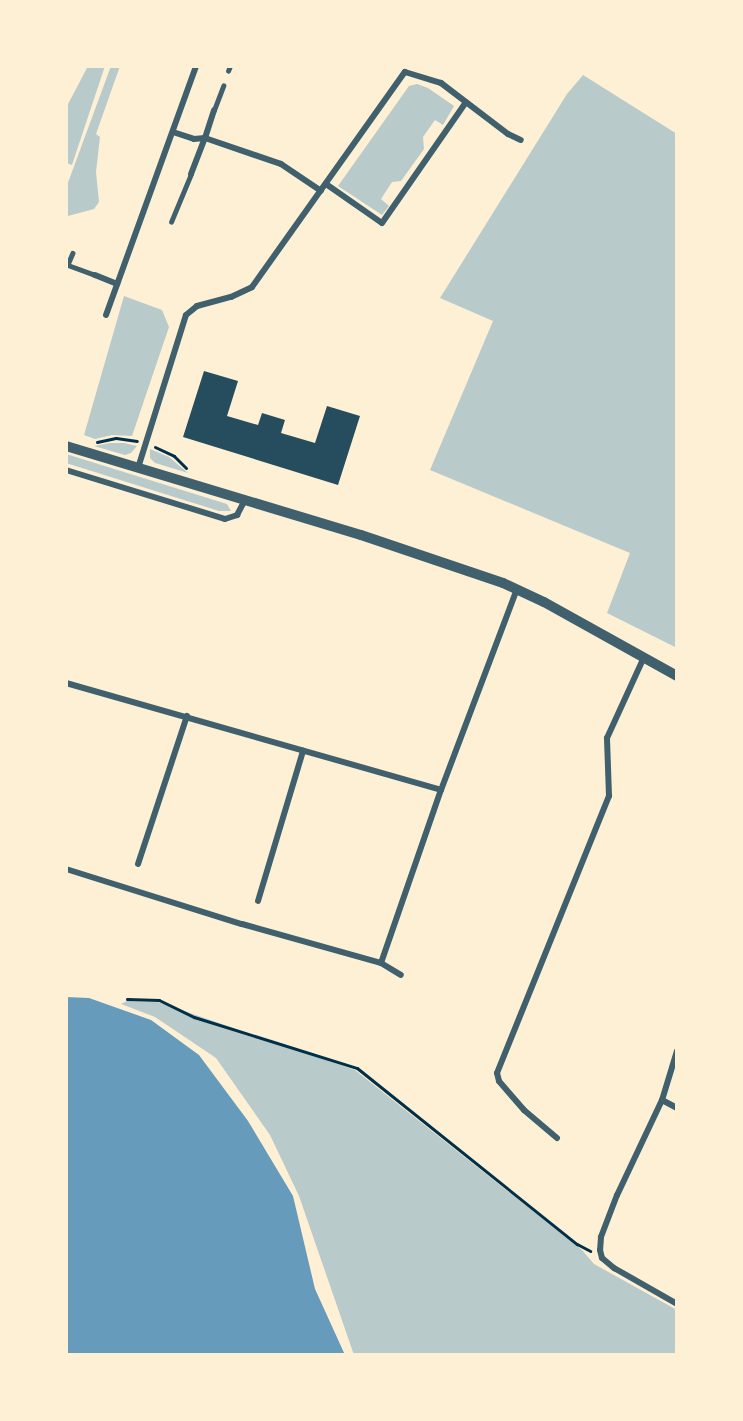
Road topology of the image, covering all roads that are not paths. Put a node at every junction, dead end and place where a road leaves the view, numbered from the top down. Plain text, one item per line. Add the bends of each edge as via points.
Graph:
1 (196, 66) edge
2 (404, 69) edge
3 (223, 86) dead end
4 (466, 102) junction
5 (214, 110) joint
6 (173, 132) junction
7 (205, 138) junction
8 (521, 140) dead end
9 (190, 174) joint
10 (326, 184) junction
11 (321, 191) junction
12 (171, 222) dead end
13 (73, 253) dead end
14 (95, 276) joint
15 (117, 284) junction
16 (106, 315) dead end
17 (66, 446) edge
18 (138, 468) junction
19 (66, 470) edge
20 (245, 500) junction
21 (518, 590) junction
22 (644, 657) junction
23 (677, 676) edge
24 (66, 684) edge
25 (186, 716) junction
26 (303, 751) junction
27 (441, 790) junction
28 (138, 864) dead end
29 (66, 870) edge
30 (258, 901) dead end
31 (381, 963) junction
32 (400, 975) dead end
33 (677, 1051) edge
34 (662, 1100) junction
35 (677, 1108) edge
36 (557, 1138) dead end
37 (677, 1304) edge

1 - 6 street
2 - 4 street via 441,82
2 - 10 street
3 - 5 lane
4 - 8 street
4 - 10 street via 382,223
5 - 7 street
6 - 7 street via 188,138
6 - 15 street
7 - 9 street
7 - 11 street via 280,164
9 - 12 lane
10 - 11 street
11 - 18 street via 252,287 197,306 186,315
13 - 14 lane via 68,265
14 - 15 street
15 - 16 street
17 - 18 street
18 - 20 street
19 - 20 street via 225,519 237,515
20 - 21 street
21 - 22 street
21 - 27 street
22 - 23 street
22 - 36 street via 607,738 609,796 497,1073 499,1082 524,1110
24 - 25 street
25 - 26 street
25 - 28 street
26 - 27 street
26 - 30 street
27 - 31 street
29 - 31 street
31 - 32 street
33 - 34 street
34 - 35 street
34 - 37 street via 601,1237 602,1258

